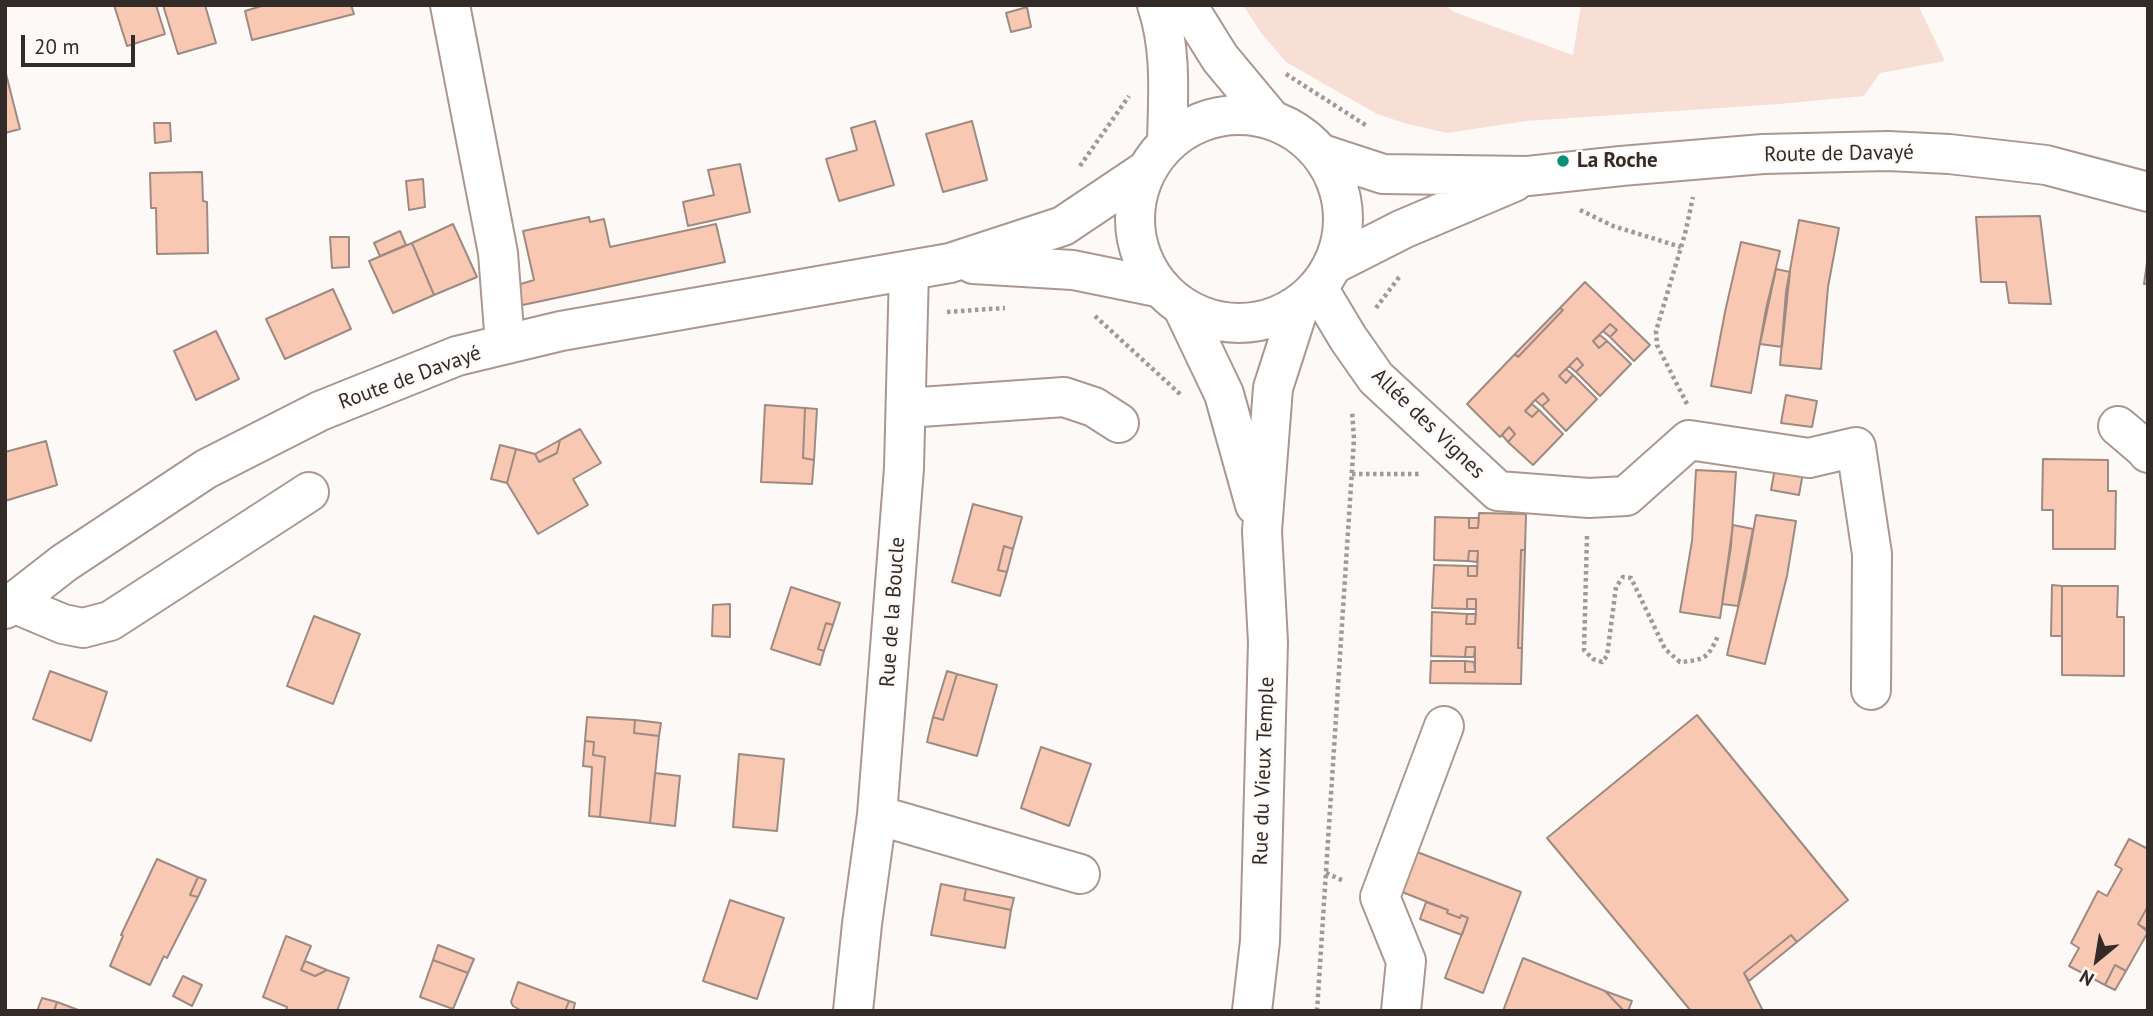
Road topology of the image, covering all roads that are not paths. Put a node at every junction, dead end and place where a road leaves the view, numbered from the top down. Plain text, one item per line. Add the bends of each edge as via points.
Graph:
1 (450, 5) edge
2 (1157, 5) edge
3 (1187, 5) edge
4 (1270, 118) junction
5 (1322, 153) junction
6 (1156, 157) junction
7 (1528, 176) junction
8 (2148, 192) edge
9 (950, 263) junction
10 (909, 270) junction
11 (1317, 285) junction
12 (1172, 298) junction
13 (505, 344) junction
14 (906, 408) junction
15 (1119, 424) dead end
16 (2118, 426) dead end
17 (2148, 453) edge
18 (309, 492) dead end
19 (1262, 531) junction
20 (9, 606) edge
21 (1871, 690) dead end
22 (1444, 726) dead end
23 (877, 815) junction
24 (1080, 874) dead end
25 (853, 1011) edge
26 (1252, 1011) edge
27 (1401, 1011) edge

1 - 13 street via 498,253
2 - 6 street via 1169,76
3 - 4 street via 1220,58
4 - 5 street
4 - 6 street via 1226,114 1190,126
5 - 7 street via 1382,174
5 - 11 street via 1341,190 1345,225
6 - 9 street, Route de Davayé via 1063,226
6 - 12 street via 1134,209 1137,243 1148,272
7 - 8 street, Route de Davayé via 1763,154 1888,151 2046,166
7 - 11 street via 1403,229
9 - 10 street, Route de Davayé
9 - 12 street, Route de Davayé via 1073,270
10 - 13 street, Route de Davayé
10 - 14 street, Rue de la Boucle
11 - 12 street via 1286,314 1256,323 1226,323
11 - 19 street, Rue du Vieux Temple via 1273,388
11 - 21 street, Allée des Vignes via 1376,378 1498,491 1626,496 1689,440 1809,458 1856,447 1872,554
12 - 19 street, Rue du Vieux Temple via 1224,394
13 - 20 street, Route de Davayé via 457,356 320,411 206,469 64,563
14 - 15 street via 1064,397 1094,407
14 - 23 street, Rue de la Boucle
16 - 17 street
18 - 20 street via 110,621 83,628
19 - 26 street, Rue du Vieux Temple via 1268,642 1260,941
22 - 27 street via 1380,897 1406,961
23 - 24 street
23 - 25 street, Rue de la Boucle

